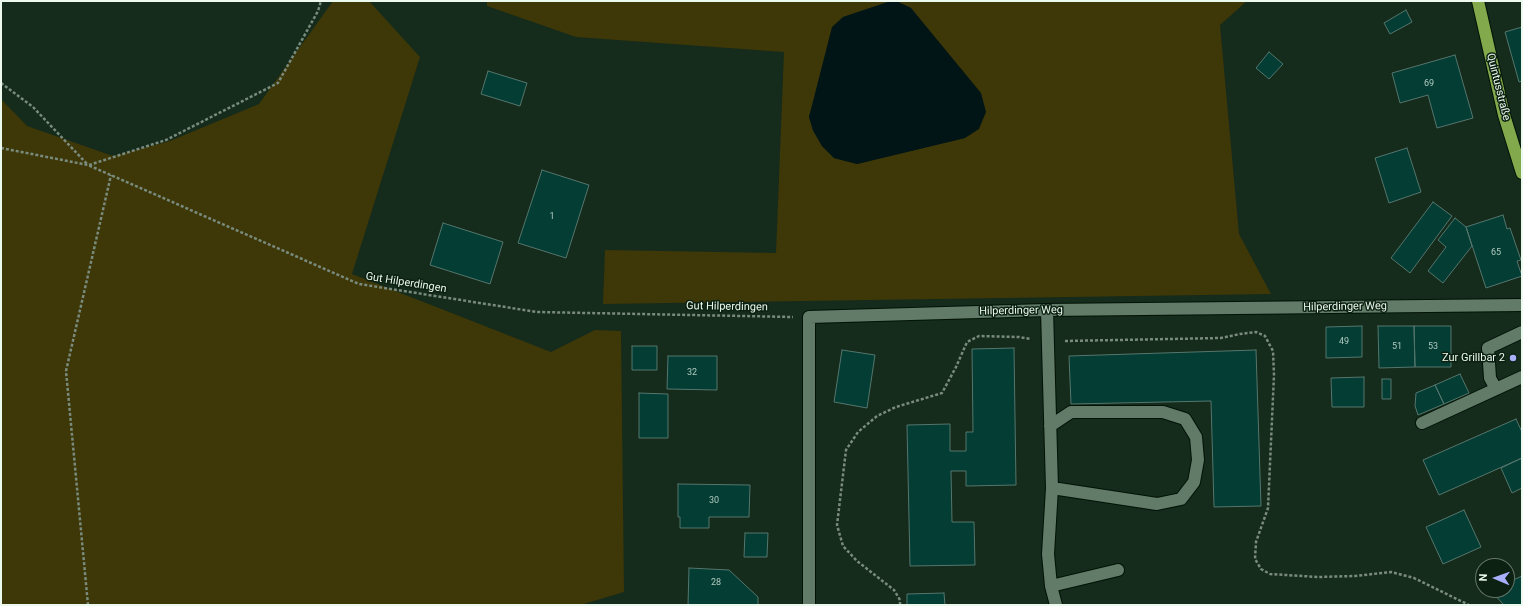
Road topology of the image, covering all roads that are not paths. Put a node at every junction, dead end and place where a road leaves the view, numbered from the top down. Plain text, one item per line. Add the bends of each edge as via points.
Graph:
1 (1478, 1) edge
2 (1522, 172) edge
3 (1522, 305) edge
4 (1047, 310) junction
5 (1522, 332) edge
6 (1522, 378) edge
7 (1496, 389) junction
8 (1422, 423) dead end
9 (1050, 426) junction
10 (1052, 488) junction
11 (1118, 570) dead end
12 (1051, 586) junction
13 (809, 605) edge
14 (1056, 605) edge

1 - 2 main road, Quintusstraße via 1504,115
3 - 4 street, Hilperdinger Weg
4 - 9 street
4 - 13 street, Hilperdinger Weg via 809,317
5 - 7 street via 1488,348 1490,378
6 - 7 street
7 - 8 street
9 - 10 street
9 - 10 street via 1071,412 1163,412 1185,419 1196,437 1198,460 1194,482 1181,499 1157,504
10 - 12 street via 1048,554
11 - 12 street
12 - 14 street

